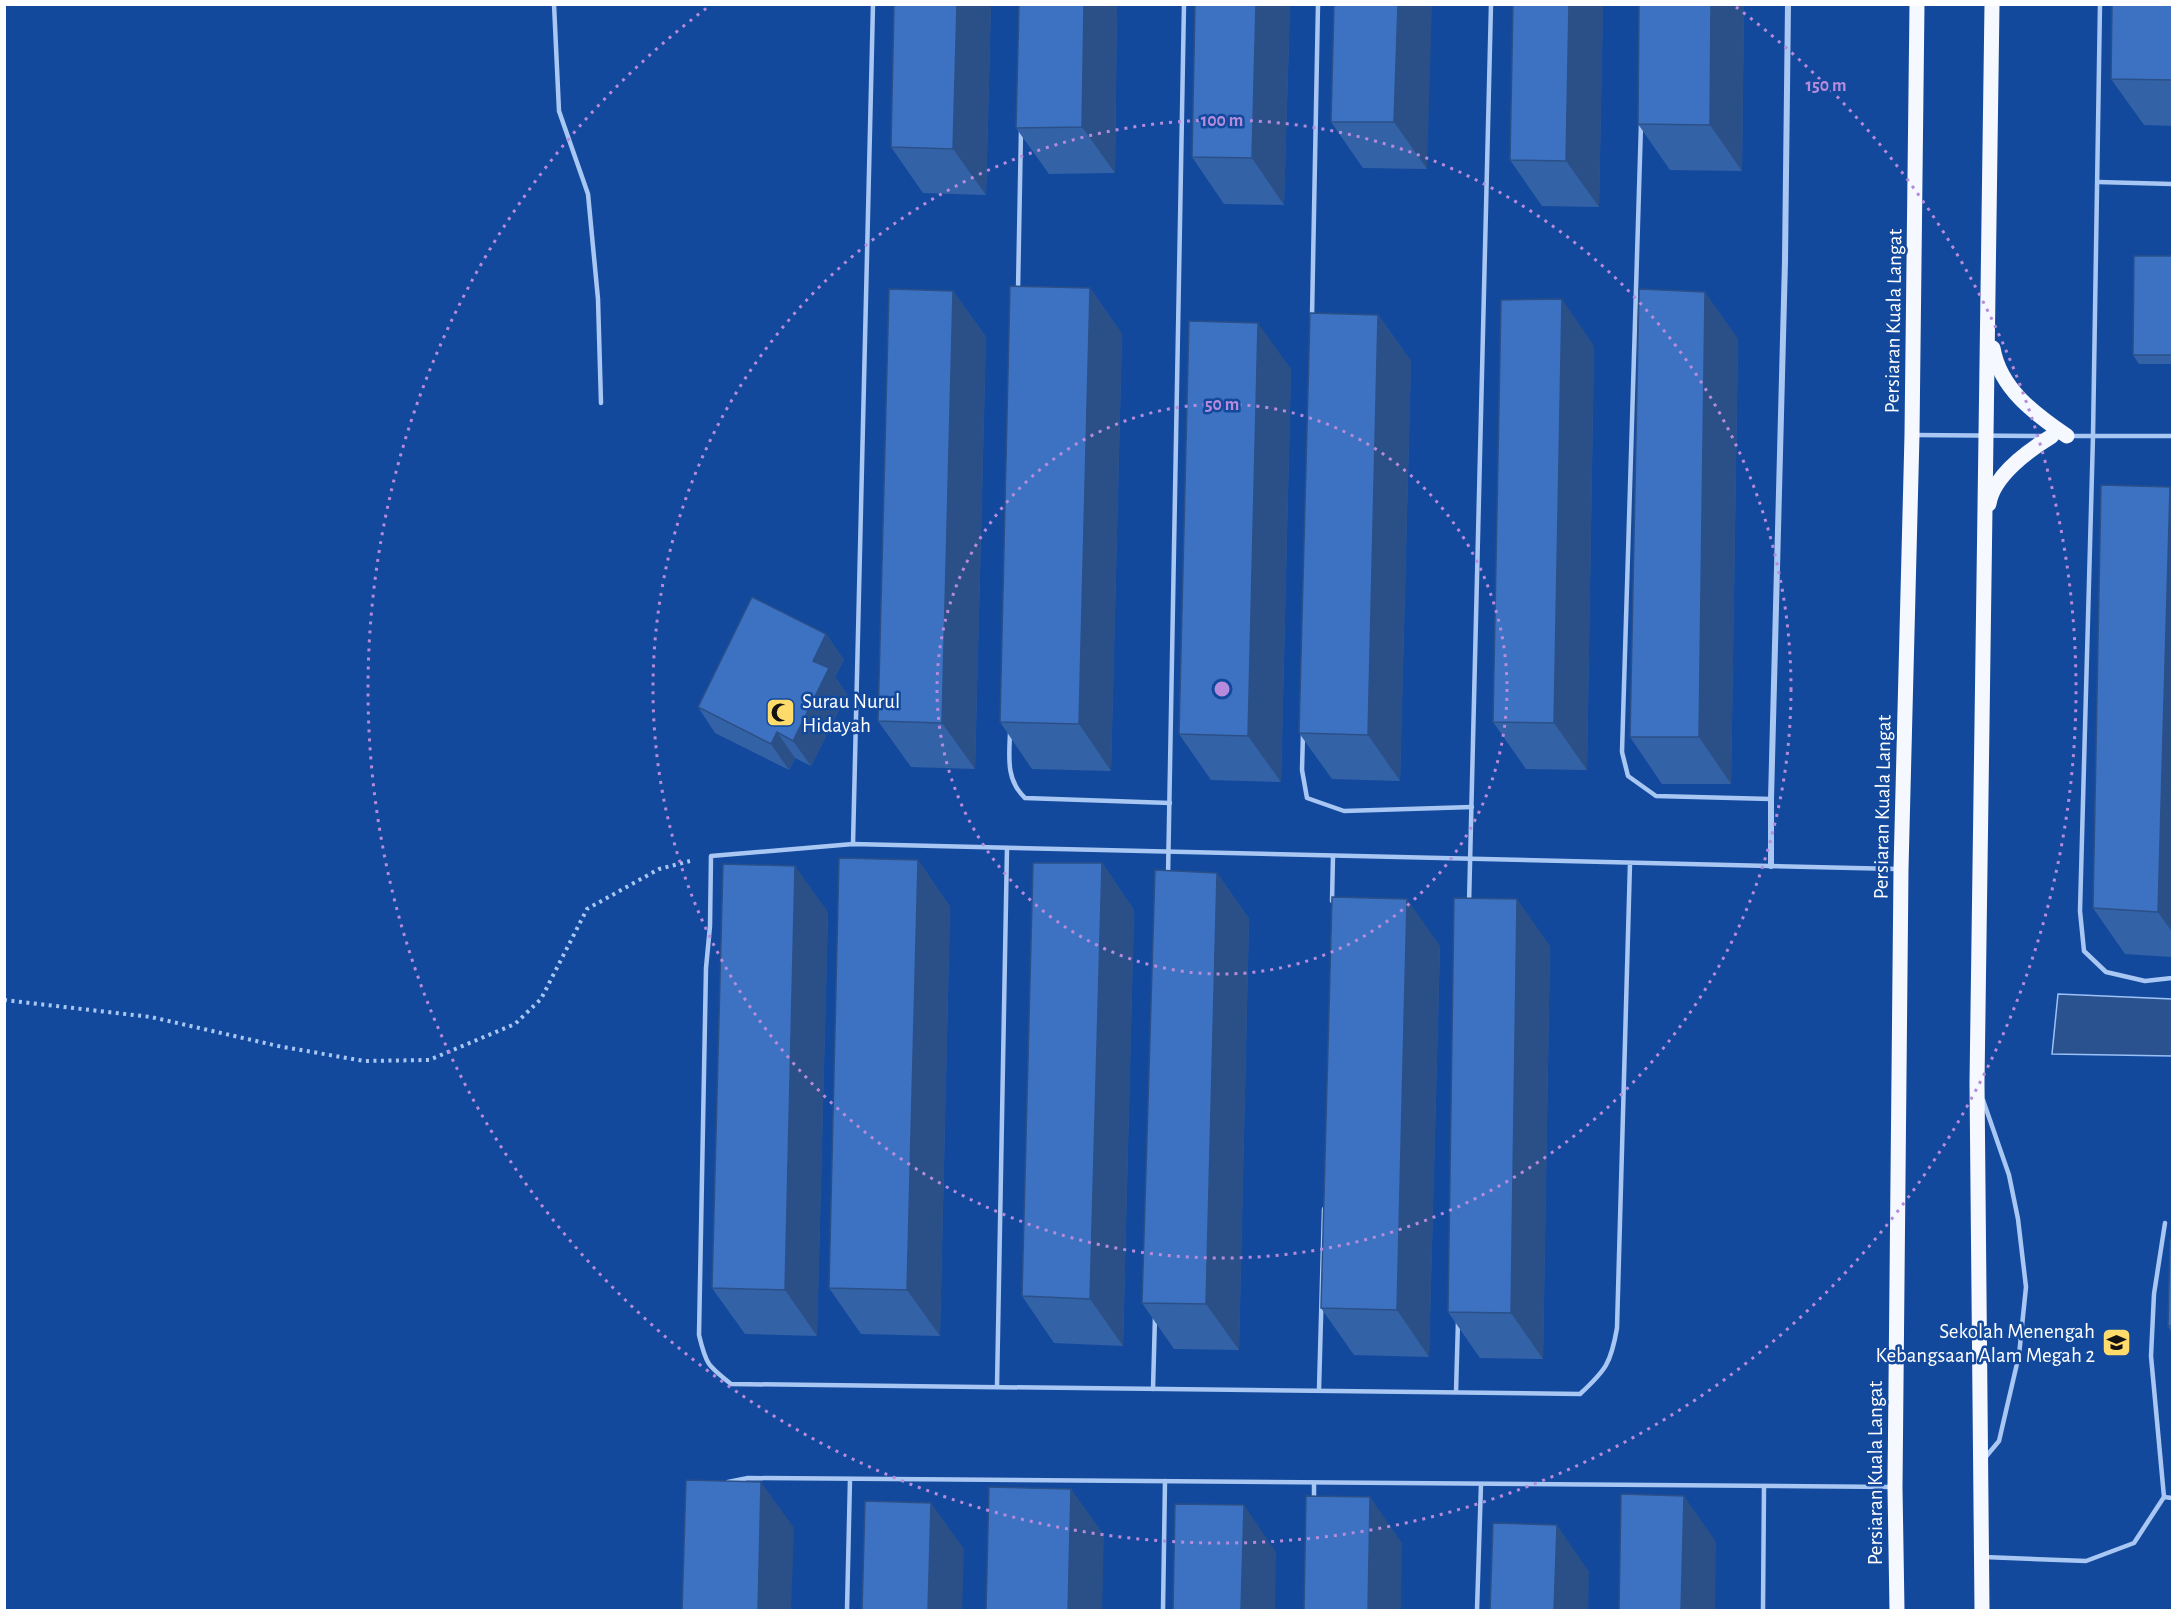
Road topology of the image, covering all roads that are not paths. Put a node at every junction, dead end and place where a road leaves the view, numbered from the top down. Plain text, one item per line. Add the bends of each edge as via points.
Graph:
1 (554, 4) edge
2 (873, 4) edge
3 (1184, 4) edge
4 (1318, 4) edge
5 (1491, 4) edge
6 (1788, 4) edge
7 (1917, 4) edge
8 (1992, 4) edge
9 (2100, 4) edge
10 (1021, 123) edge
11 (1641, 123) edge
12 (2098, 182) junction
13 (2172, 184) edge
14 (1018, 301) edge
15 (1988, 312) junction
16 (1311, 328) edge
17 (601, 403) dead end
18 (1912, 435) junction
19 (1986, 435) junction
20 (2060, 436) junction
21 (2093, 436) junction
22 (2172, 436) edge
23 (1984, 534) junction
24 (1303, 723) edge
25 (1010, 728) edge
26 (1771, 799) junction
27 (1170, 804) junction
28 (1472, 807) junction
29 (853, 844) junction
30 (1007, 848) junction
31 (1169, 852) junction
32 (1333, 856) junction
33 (1471, 859) junction
34 (1630, 863) junction
35 (1771, 866) junction
36 (1901, 869) junction
37 (1168, 887) edge
38 (1332, 903) edge
39 (1469, 906) edge
40 (2172, 978) edge
41 (1977, 1083) junction
42 (1324, 1200) edge
43 (2165, 1223) dead end
44 (1155, 1305) edge
45 (1459, 1309) edge
46 (997, 1387) junction
47 (1153, 1389) junction
48 (1319, 1390) junction
49 (1456, 1392) junction
50 (1980, 1464) junction
51 (850, 1479) junction
52 (1000, 1479) junction
53 (1165, 1481) junction
54 (723, 1483) edge
55 (1314, 1483) junction
56 (1480, 1484) junction
57 (1634, 1485) junction
58 (1764, 1486) junction
59 (1895, 1487) junction
60 (999, 1491) edge
61 (1633, 1496) edge
62 (2164, 1497) junction
63 (2172, 1498) edge
64 (1314, 1506) edge
65 (1980, 1557) junction
66 (847, 1611) edge
67 (1163, 1611) edge
68 (1477, 1611) edge
69 (1763, 1611) edge
70 (1897, 1611) edge
71 (1982, 1611) edge

1 - 17 lane via 560,111 588,194 598,299
2 - 29 lane
3 - 27 lane
4 - 16 lane
5 - 28 lane
6 - 26 street
7 - 18 main road, Persiaran Kuala Langat
8 - 15 main road
9 - 12 lane
10 - 14 lane
11 - 26 lane via 1622,752 1628,776 1656,795
12 - 13 lane
12 - 21 lane
15 - 19 main road
15 - 20 main road via 1996,363 2015,395
18 - 19 lane
18 - 36 main road, Persiaran Kuala Langat
19 - 20 lane
19 - 23 main road
20 - 21 lane
20 - 23 main road via 2020,458 2008,471 1990,495
21 - 22 lane
21 - 40 lane via 2080,911 2084,951 2106,972 2145,981
23 - 41 main road
24 - 28 lane via 1302,770 1307,798 1344,811
25 - 27 lane via 1009,763 1015,789 1025,798
26 - 35 street
27 - 31 lane
28 - 33 lane
29 - 30 lane
29 - 46 lane via 711,856 699,1335 705,1360 730,1384
30 - 31 lane
30 - 46 lane
31 - 32 lane
31 - 37 lane
32 - 33 lane
32 - 38 lane
33 - 34 lane
33 - 39 lane
34 - 35 lane
34 - 49 lane via 1617,1328 1608,1365 1580,1394
35 - 36 lane
36 - 59 main road, Persiaran Kuala Langat
41 - 50 main road
41 - 50 lane via 2009,1175 2026,1287 2019,1355 1999,1441
42 - 48 lane
43 - 62 lane via 2154,1294 2151,1356
44 - 47 lane
45 - 49 lane
46 - 47 lane
47 - 48 lane
48 - 49 lane
50 - 65 main road
51 - 52 lane
51 - 54 lane via 748,1478
51 - 66 lane
52 - 53 lane
52 - 60 lane
53 - 55 lane
53 - 67 lane
55 - 56 lane
55 - 64 lane
56 - 57 lane
56 - 68 lane
57 - 58 lane
57 - 61 lane
58 - 59 lane
58 - 69 lane
59 - 70 main road, Persiaran Kuala Langat
62 - 63 lane
62 - 65 lane via 2134,1542 2086,1561
65 - 71 main road

